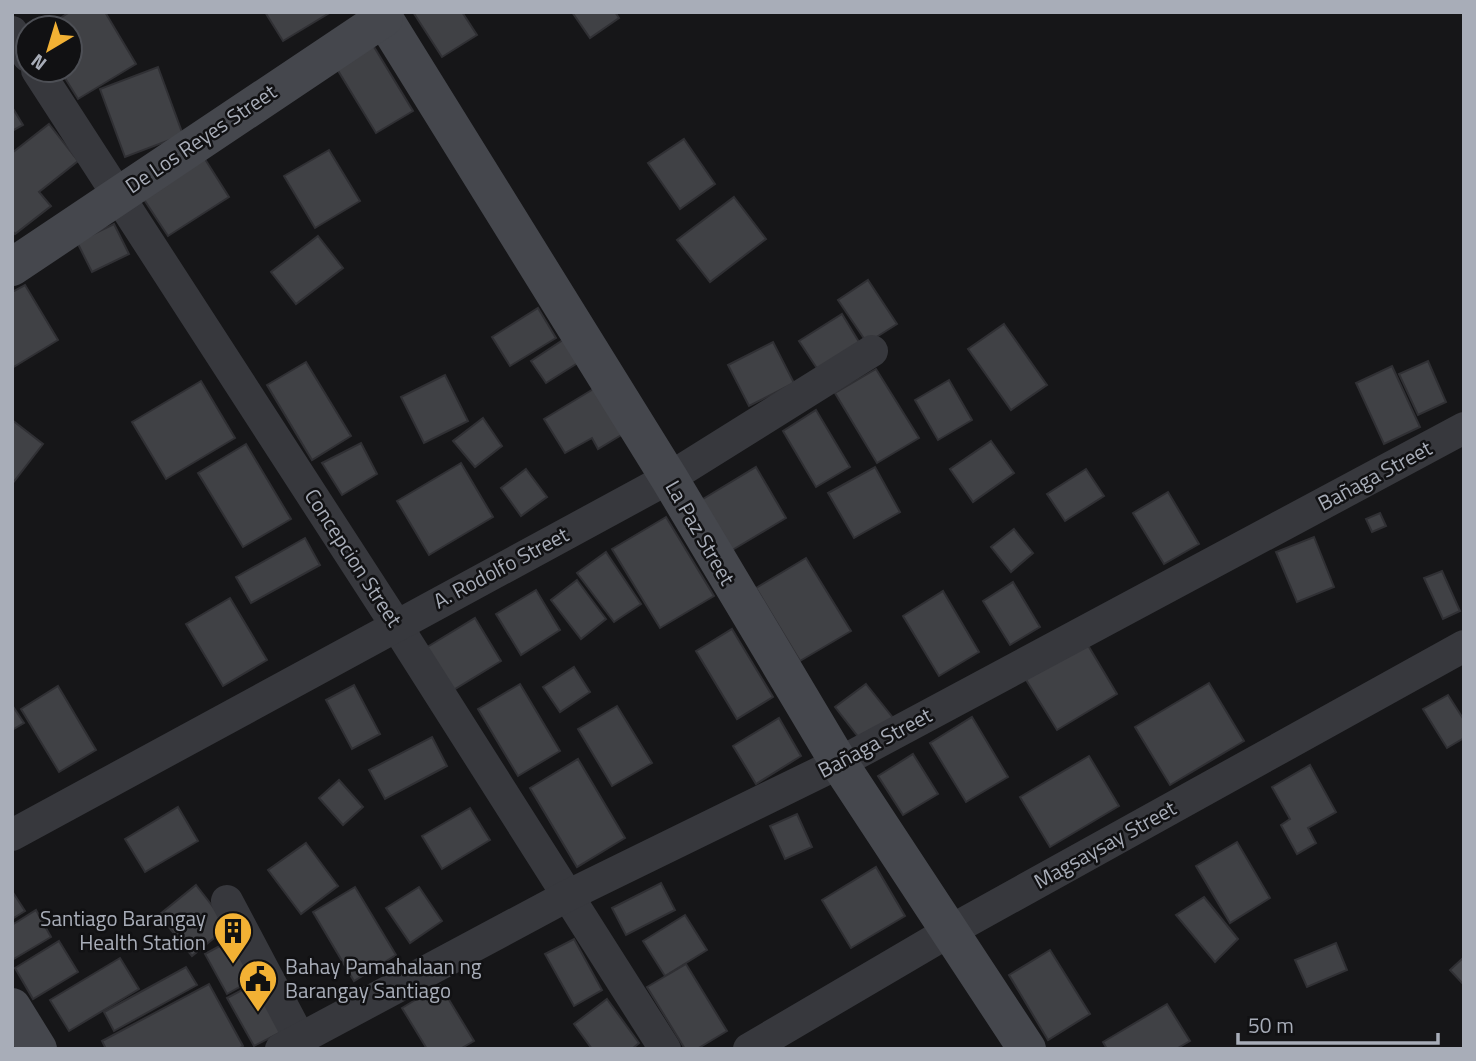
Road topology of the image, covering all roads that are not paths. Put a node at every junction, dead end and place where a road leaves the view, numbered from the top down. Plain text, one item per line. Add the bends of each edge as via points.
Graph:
1 (385, 14) edge
2 (46, 84) edge
3 (119, 194) junction
4 (12, 267) edge
5 (872, 351) dead end
6 (1464, 428) edge
7 (669, 478) junction
8 (396, 625) junction
9 (1464, 646) edge
10 (839, 763) junction
11 (12, 835) edge
12 (567, 896) junction
13 (227, 901) dead end
14 (950, 931) junction
15 (12, 1007) edge
16 (291, 1044) edge
17 (38, 1049) edge
18 (665, 1049) edge
19 (749, 1049) edge
20 (1027, 1049) edge

1 - 3 street, De Los Reyes Street
1 - 7 street, La Paz Street
2 - 3 street, Concepcion Street
3 - 4 street, De Los Reyes Street
3 - 8 street, Concepcion Street
5 - 7 street, A. Rodolfo Street
6 - 10 street, Bañaga Street
7 - 8 street, A. Rodolfo Street
7 - 10 street, La Paz Street
8 - 11 street, A. Rodolfo Street
8 - 12 street, Concepcion Street
9 - 14 street, Magsaysay Street
10 - 12 street, Bañaga Street
10 - 14 street, La Paz Street
12 - 16 street, Bañaga Street
12 - 18 street, Concepcion Street
13 - 16 street
14 - 19 street, Magsaysay Street
14 - 20 street, La Paz Street
15 - 17 street

